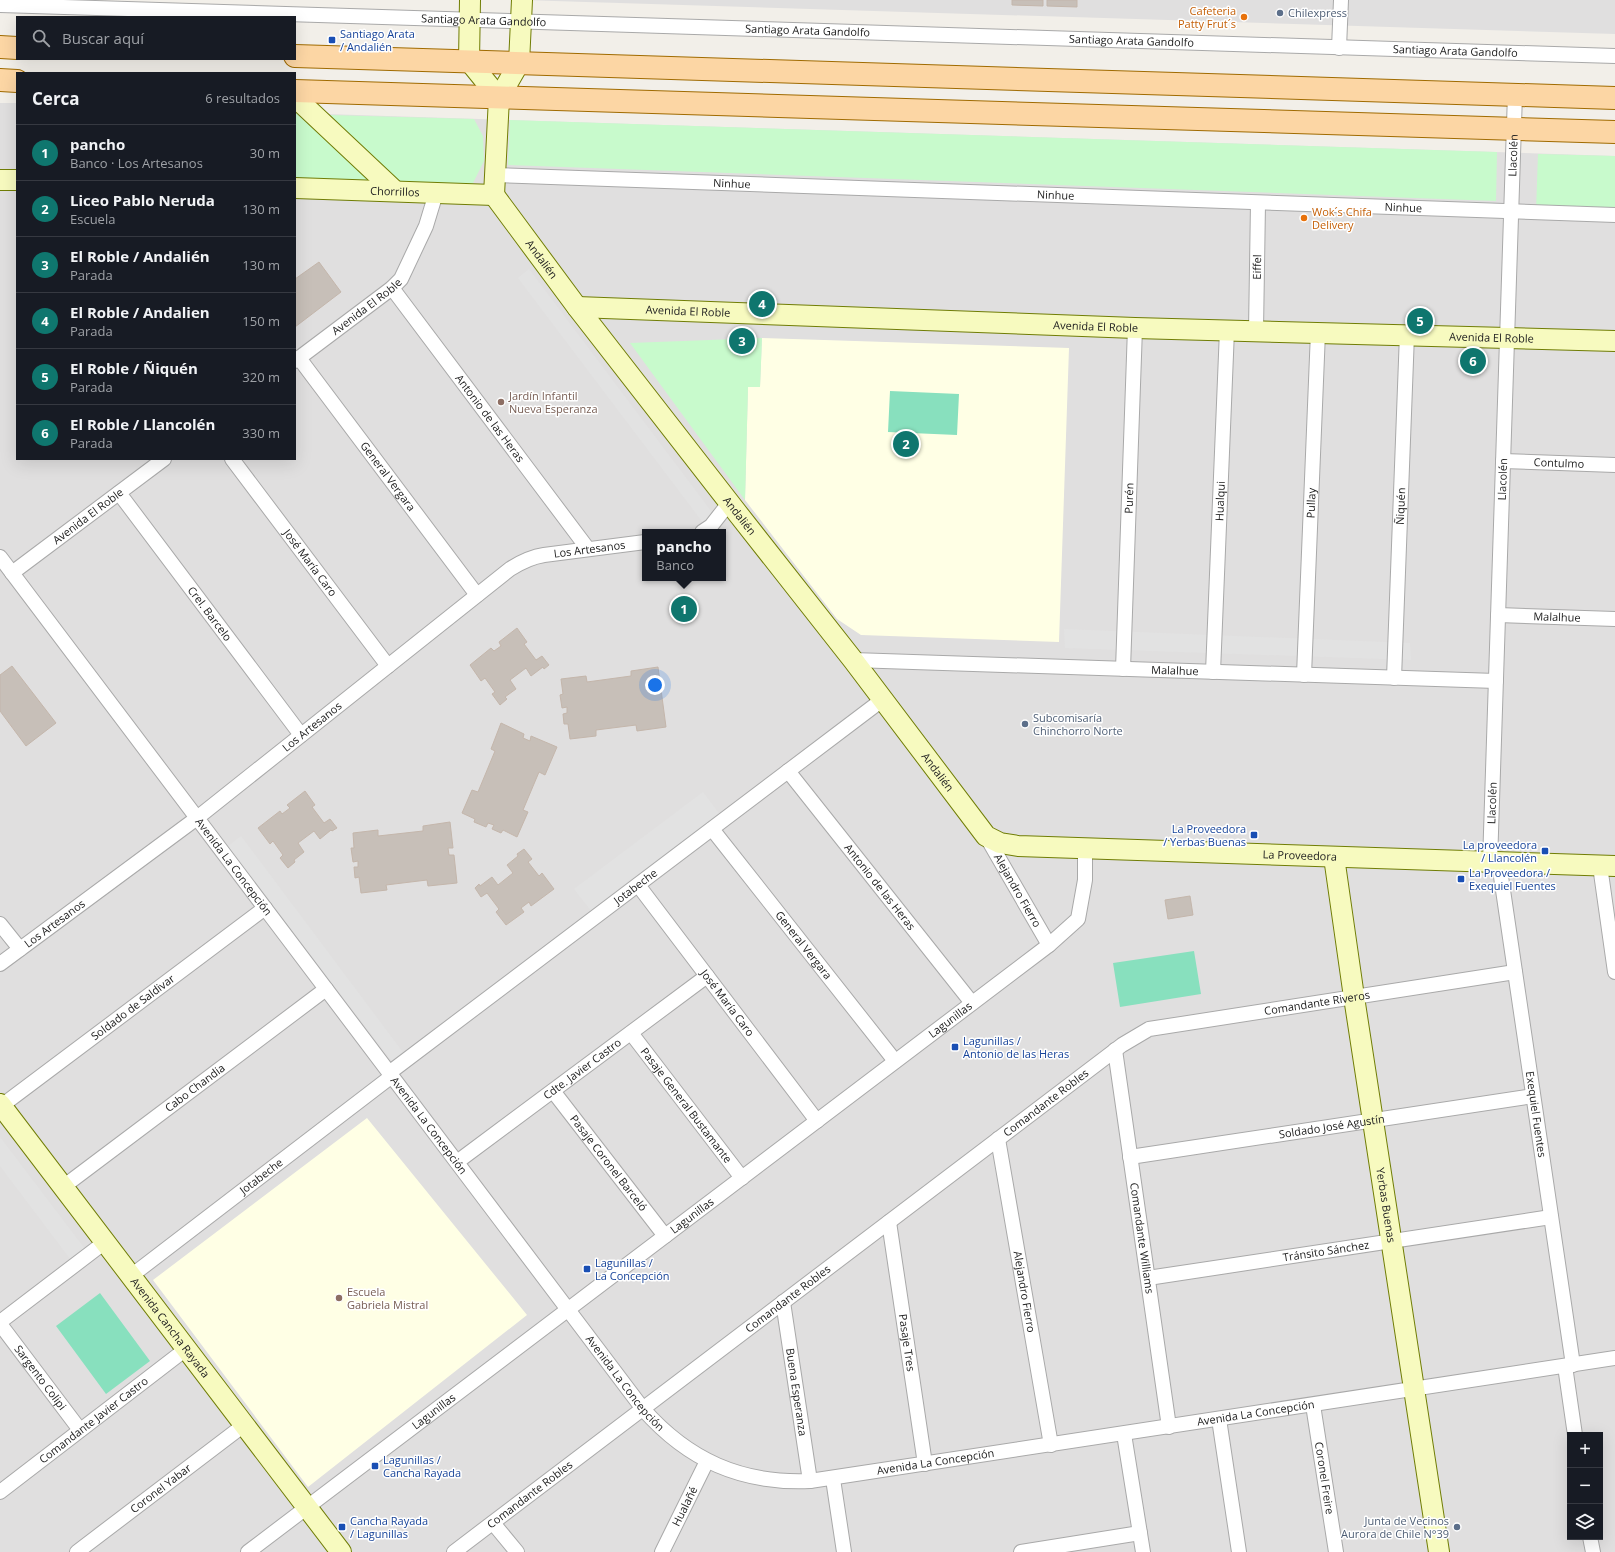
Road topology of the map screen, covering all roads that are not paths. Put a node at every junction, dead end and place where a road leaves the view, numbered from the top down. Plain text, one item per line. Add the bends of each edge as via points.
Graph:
1 (470, 0) edge
2 (522, 0) edge
3 (1341, 0) edge
4 (0, 6) edge
5 (469, 20) junction
6 (521, 22) junction
7 (0, 47) edge
8 (16, 48) edge
9 (1340, 48) junction
10 (296, 56) edge
11 (1615, 56) edge
12 (468, 61) junction
13 (520, 63) junction
14 (0, 80) edge
15 (16, 81) edge
16 (296, 91) edge
17 (1515, 94) junction
18 (296, 98) edge
19 (499, 98) junction
20 (1615, 98) edge
21 (1514, 129) junction
22 (1615, 132) edge
23 (495, 175) junction
24 (0, 180) edge
25 (16, 180) edge
26 (296, 188) edge
27 (394, 191) junction
28 (436, 193) junction
29 (494, 195) junction
30 (1258, 203) junction
31 (1511, 212) junction
32 (1615, 215) edge
33 (392, 288) junction
34 (577, 307) junction
35 (1135, 328) junction
36 (1227, 330) junction
37 (1256, 331) junction
38 (1318, 332) junction
39 (1407, 334) junction
40 (1507, 337) junction
41 (1615, 341) edge
42 (297, 359) edge
43 (163, 460) edge
44 (233, 460) edge
45 (1503, 461) junction
46 (1615, 465) edge
47 (119, 493) junction
48 (729, 503) junction
49 (706, 529) edge
50 (642, 542) edge
51 (588, 549) junction
52 (0, 557) edge
53 (12, 573) junction
54 (477, 595) junction
55 (1498, 615) junction
56 (1615, 619) edge
57 (853, 660) junction
58 (388, 666) junction
59 (1123, 669) junction
60 (1213, 672) junction
61 (1304, 675) junction
62 (1394, 678) junction
63 (1496, 681) junction
64 (882, 700) junction
65 (301, 735) junction
66 (788, 771) junction
67 (196, 818) junction
68 (712, 828) junction
69 (986, 836) junction
70 (1085, 849) junction
71 (1334, 858) junction
72 (1495, 863) junction
73 (1607, 866) edge
74 (638, 885) junction
75 (265, 908) junction
76 (0, 924) edge
77 (1049, 945) junction
78 (20, 949) junction
79 (0, 964) edge
80 (1515, 972) junction
81 (1615, 972) edge
82 (707, 976) junction
83 (326, 989) junction
84 (1354, 997) junction
85 (972, 1003) junction
86 (631, 1033) junction
87 (1119, 1047) junction
88 (895, 1062) junction
89 (391, 1074) junction
90 (553, 1091) junction
91 (1533, 1096) junction
92 (0, 1106) edge
93 (817, 1121) junction
94 (1372, 1121) junction
95 (998, 1139) junction
96 (1130, 1157) junction
97 (457, 1162) junction
98 (742, 1178) junction
99 (63, 1186) junction
100 (1551, 1217) junction
101 (889, 1222) junction
102 (665, 1236) junction
103 (1391, 1241) junction
104 (105, 1242) junction
105 (131, 1276) junction
106 (1148, 1278) junction
107 (783, 1302) junction
108 (568, 1309) junction
109 (0, 1323) edge
110 (186, 1349) junction
111 (1615, 1358) edge
112 (1569, 1365) junction
113 (1414, 1389) junction
114 (1313, 1405) junction
115 (643, 1409) junction
116 (1219, 1419) junction
117 (244, 1425) junction
118 (1169, 1427) junction
119 (80, 1430) junction
120 (1576, 1432) edge
121 (1124, 1434) junction
122 (1051, 1445) junction
123 (707, 1461) junction
124 (925, 1464) junction
125 (833, 1479) junction
126 (810, 1481) junction
127 (2, 1486) edge
128 (307, 1507) junction
129 (493, 1523) junction
130 (1140, 1533) junction
131 (1590, 1540) edge
132 (1044, 1550) edge
133 (77, 1552) edge
134 (248, 1552) edge
135 (341, 1552) edge
136 (454, 1552) edge
137 (517, 1552) edge
138 (662, 1552) edge
139 (844, 1552) edge
140 (1021, 1552) edge
141 (1143, 1552) edge
142 (1239, 1552) edge
143 (1336, 1552) edge
144 (1439, 1552) edge
145 (1592, 1552) edge

1 - 5 street
2 - 6 street
3 - 9 street
4 - 5 street, Santiago Arata Gandolfo
5 - 6 street, Santiago Arata Gandolfo
5 - 12 street
6 - 9 street, Santiago Arata Gandolfo
6 - 13 street
7 - 8 main road
9 - 11 street, Santiago Arata Gandolfo
10 - 12 main road
12 - 13 main road
12 - 19 street
13 - 17 main road
13 - 19 street
14 - 15 main road
16 - 19 main road
17 - 20 main road
17 - 21 street, Llacolén
18 - 27 street
19 - 21 main road
19 - 23 street
21 - 22 main road
21 - 31 street, Llacolén
23 - 29 street
23 - 30 street, Ninhue
24 - 25 street
26 - 27 street, Chorrillos
27 - 28 street, Chorrillos
28 - 29 street, Chorrillos
28 - 33 street, Avenida El Roble via 426,226 401,279
29 - 34 street, Andalién
30 - 31 street, Ninhue
30 - 37 street, Eiffel
31 - 32 street, Ninhue
31 - 40 street, Llacolén
33 - 42 street, Avenida El Roble
33 - 51 street, Antonio de las Heras
34 - 35 street, Avenida El Roble
34 - 48 street, Andalién
35 - 36 street, Avenida El Roble
35 - 59 street, Purén
36 - 37 street, Avenida El Roble
36 - 60 street, Hualqui
37 - 38 street, Avenida El Roble
38 - 39 street, Avenida El Roble
38 - 61 street, Pullay
39 - 40 street, Avenida El Roble
39 - 62 street, Ñiquén
40 - 41 street, Avenida El Roble
40 - 45 street, Llacolén
42 - 54 street, General Vergara
43 - 47 street, Avenida El Roble
44 - 58 street, José María Caro
45 - 46 street, Contulmo
45 - 55 street, Llacolén
47 - 53 street, Avenida El Roble
47 - 65 street, Crel. Barcelo
48 - 49 street
48 - 57 street, Andalién
50 - 51 street, Los Artesanos
51 - 54 street, Los Artesanos via 533,557 510,569
52 - 53 street, Avenida La Concepción
53 - 67 street, Avenida La Concepción
54 - 58 street, Los Artesanos
55 - 56 street, Malalhue
55 - 63 street, Llacolén
57 - 59 street, Malalhue
57 - 64 street, Andalién
58 - 65 street, Los Artesanos
59 - 60 street, Malalhue
60 - 61 street, Malalhue
61 - 62 street, Malalhue
62 - 63 street, Malalhue
63 - 72 street, Llacolén
64 - 66 street, Jotabeche
64 - 69 street, Andalién
65 - 67 street, Los Artesanos
66 - 68 street, Jotabeche
66 - 85 street, Antonio de las Heras
67 - 75 street, Avenida La Concepción
67 - 78 street, Los Artesanos
68 - 74 street, Jotabeche
68 - 88 street, General Vergara
69 - 70 street, La Proveedora via 1000,843 1018,846
69 - 77 street, Alejandro Fierro
70 - 71 street, La Proveedora
70 - 77 street, Lagunillas via 1085,880 1078,919
71 - 72 street, La Proveedora
71 - 84 street, Yerbas Buenas
72 - 73 street, La Proveedora
72 - 80 street, Exequiel Fuentes
73 - 81 street
74 - 82 street, José María Caro
74 - 89 street, Jotabeche
75 - 83 street, Avenida La Concepción
75 - 92 street, Soldado de Saldivar
76 - 78 street
77 - 85 street, Lagunillas
78 - 79 street, Los Artesanos
80 - 84 street, Comandante Riveros
80 - 91 street, Exequiel Fuentes
82 - 86 street, Cdte. Javier Castro
82 - 93 street, José María Caro
83 - 89 street, Avenida La Concepción
83 - 99 street, Cabo Chandia
84 - 87 street, Comandante Riveros via 1149,1029
84 - 94 street, Yerbas Buenas
85 - 88 street, Lagunillas
86 - 90 street, Cdte. Javier Castro
86 - 98 street, Pasaje General Bustamante
87 - 95 street, Comandante Robles
87 - 96 street, Comandante Williams
88 - 93 street, Lagunillas
89 - 97 street, Avenida La Concepción
89 - 105 street, Jotabeche
90 - 97 street, Cdte. Javier Castro
90 - 102 street, Pasaje Coronel Barceló
91 - 94 street, Soldado José Agustín
91 - 100 street, Exequiel Fuentes
92 - 99 street, Avenida Cancha Rayada
93 - 98 street, Lagunillas
94 - 96 street, Soldado José Agustín
94 - 103 street, Yerbas Buenas
95 - 101 street, Comandante Robles
95 - 122 street, Alejandro Fierro
96 - 106 street, Comandante Williams
97 - 108 street, Avenida La Concepción
98 - 102 street, Lagunillas
99 - 104 street, Avenida Cancha Rayada
100 - 103 street, Tránsito Sánchez
100 - 112 street, Exequiel Fuentes
101 - 107 street, Comandante Robles
101 - 124 street, Pasaje Tres
102 - 108 street, Lagunillas
103 - 106 street, Tránsito Sánchez
103 - 113 street, Yerbas Buenas
104 - 105 street, Avenida Cancha Rayada
104 - 109 street
105 - 110 street, Avenida Cancha Rayada
106 - 118 street, Comandante Williams
107 - 115 street, Comandante Robles
107 - 126 street, Buena Esperanza
108 - 115 street, Avenida La Concepción
108 - 128 street, Lagunillas
109 - 119 street, Sargento Colipi
110 - 117 street, Avenida Cancha Rayada
110 - 119 street, Comandante Javier Castro
111 - 112 street, Avenida La Concepción
112 - 113 street, Avenida La Concepción
112 - 120 street, Exequiel Fuentes
113 - 114 street, Avenida La Concepción
113 - 144 street, Yerbas Buenas
114 - 116 street, Avenida La Concepción
114 - 143 street, Coronel Freire
115 - 123 street, Avenida La Concepción via 670,1436
115 - 129 street, Comandante Robles
116 - 118 street, Avenida La Concepción
116 - 142 street
117 - 128 street, Avenida Cancha Rayada
117 - 133 street, Coronel Yabar
118 - 121 street, Avenida La Concepción
119 - 127 street, Comandante Javier Castro
121 - 122 street, Avenida La Concepción
121 - 130 street
122 - 124 street, Avenida La Concepción
123 - 126 street, Avenida La Concepción via 765,1480
123 - 138 street, Hualañé
124 - 125 street, Avenida La Concepción
125 - 126 street, Avenida La Concepción
125 - 139 street
128 - 134 street, Lagunillas
128 - 135 street, Avenida Cancha Rayada
129 - 136 street, Comandante Robles
129 - 137 street
130 - 132 street
130 - 141 street
131 - 145 street
132 - 140 street

